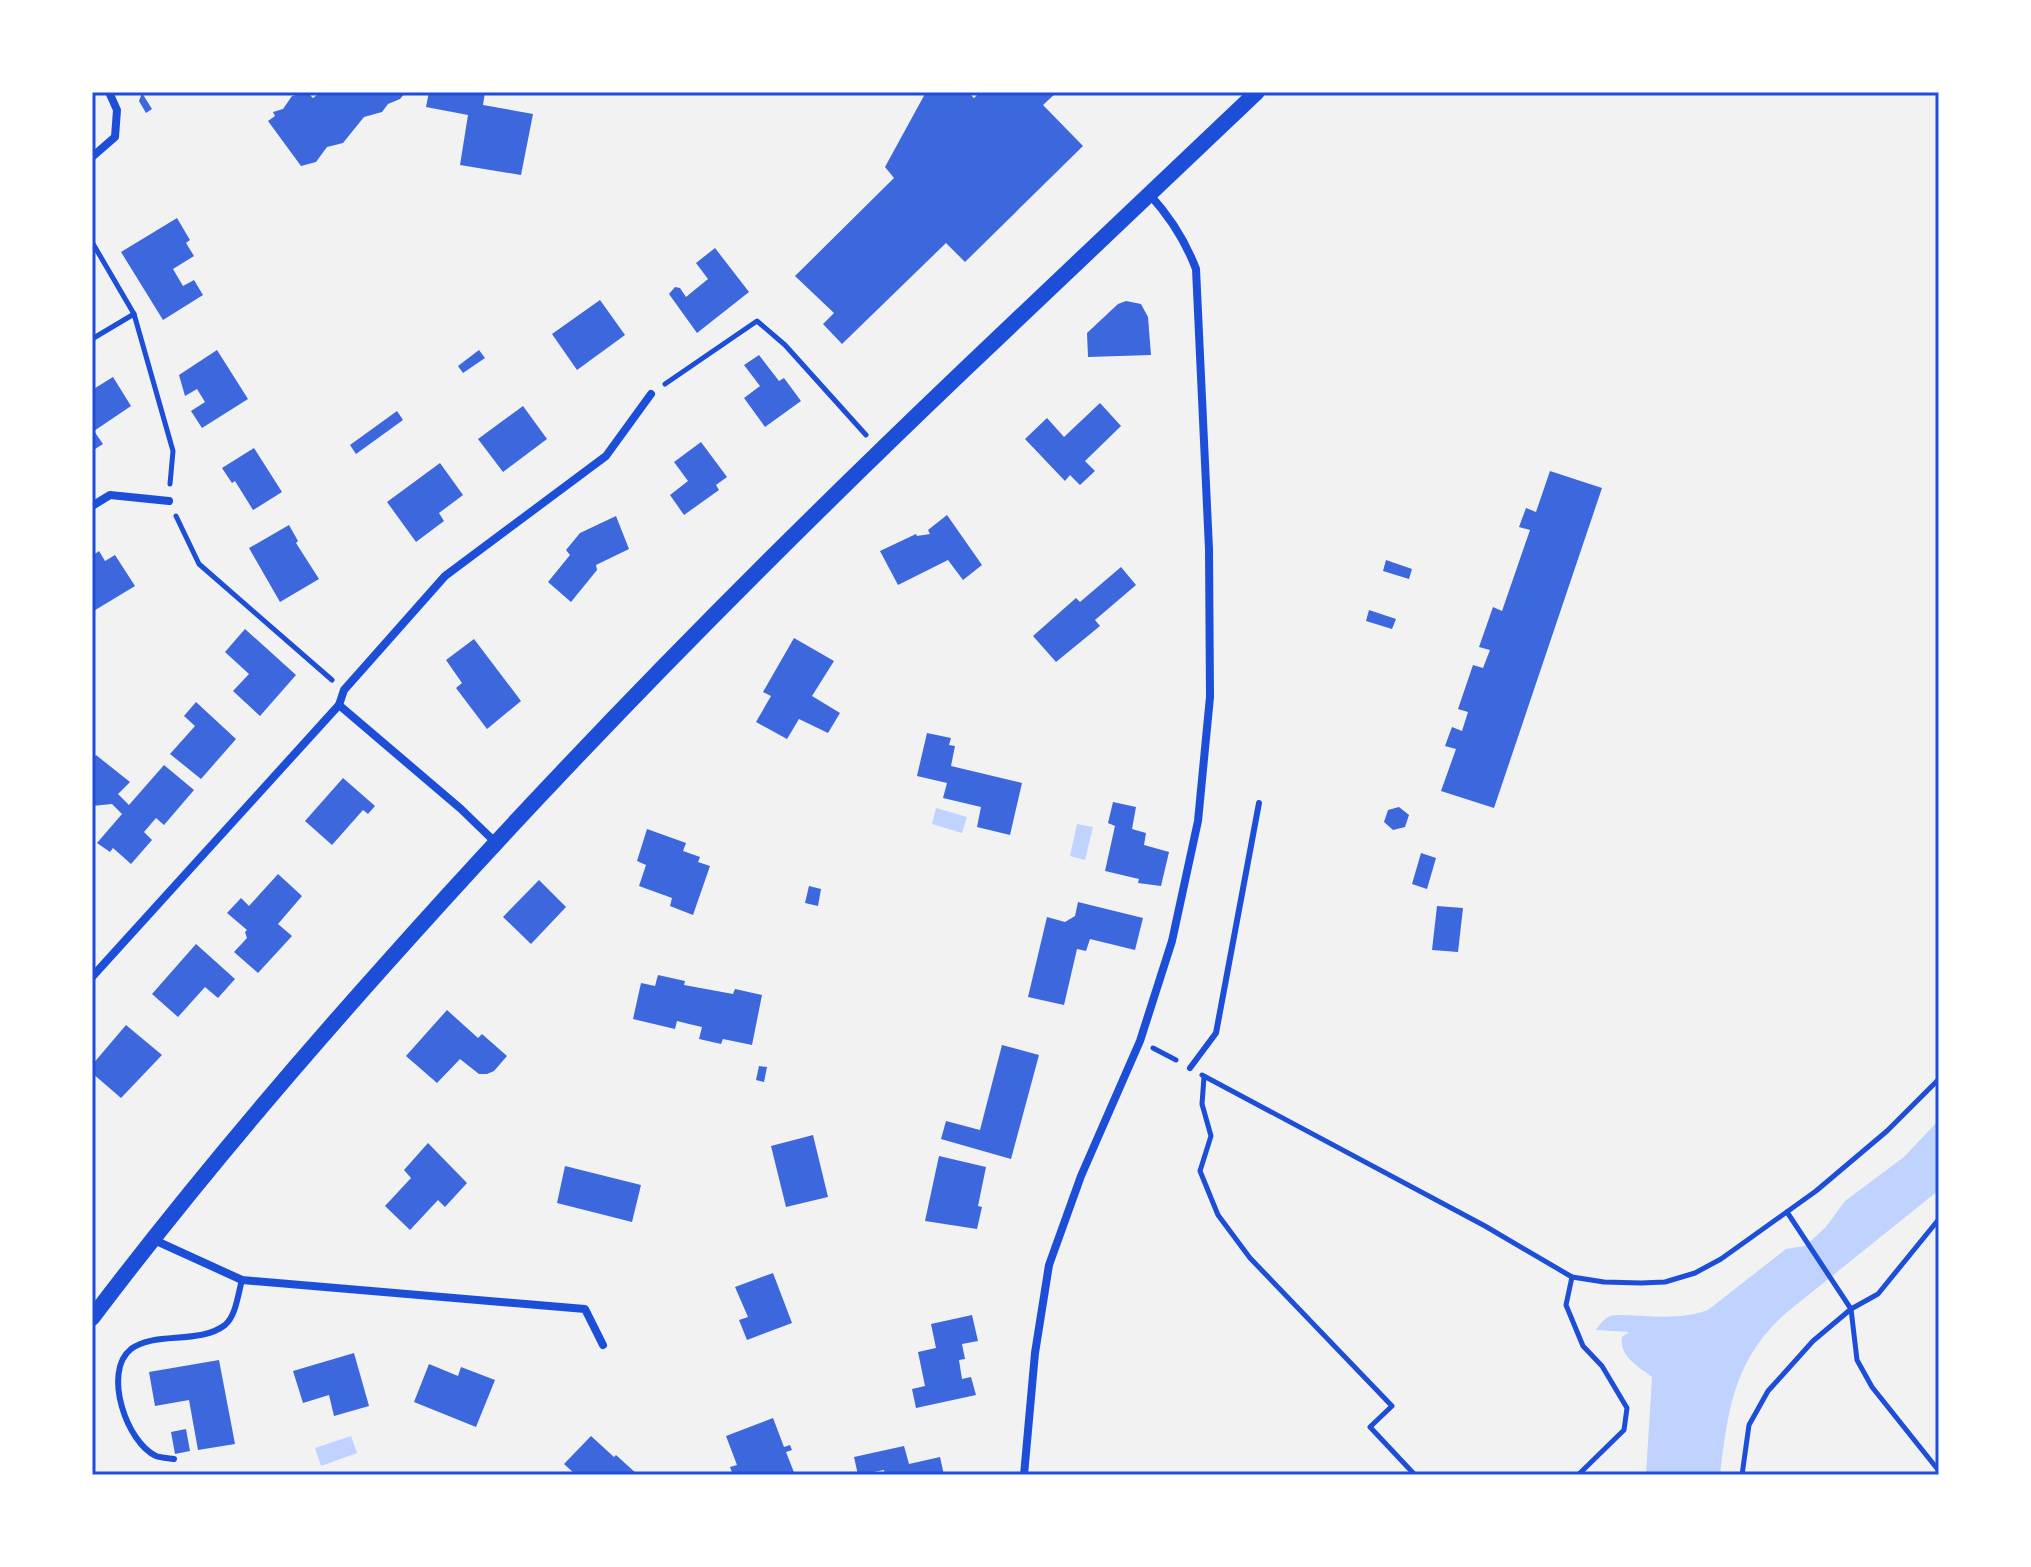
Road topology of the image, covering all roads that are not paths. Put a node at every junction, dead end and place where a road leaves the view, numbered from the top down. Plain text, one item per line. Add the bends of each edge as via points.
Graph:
1 (109, 92) edge
2 (1257, 92) edge
3 (92, 157) edge
4 (1150, 195) junction
5 (651, 394) road end
6 (169, 501) road end
7 (92, 506) edge
8 (339, 705) junction
9 (1259, 803) dead end
10 (495, 842) junction
11 (92, 977) edge
12 (1190, 1068) road end
13 (151, 1239) junction
14 (242, 1280) junction
15 (92, 1318) edge
16 (603, 1345) dead end
17 (174, 1459) dead end
18 (1024, 1475) edge

1 - 3 street via 117,110 115,137
2 - 4 main road
4 - 10 main road via 881,451
4 - 18 street via 1185,241 1196,269 1210,697 1198,821 1172,941 1140,1041 1049,1265
5 - 8 street via 606,456 445,576 344,690
6 - 7 street via 110,495
8 - 10 street
8 - 11 street
9 - 12 lane via 1216,1033
10 - 13 main road via 280,1084
13 - 14 street
13 - 15 main road
14 - 16 street via 585,1309
14 - 17 lane via 232,1318 224,1326 207,1334 144,1343 130,1350 120,1365 118,1395 125,1416 142,1445

